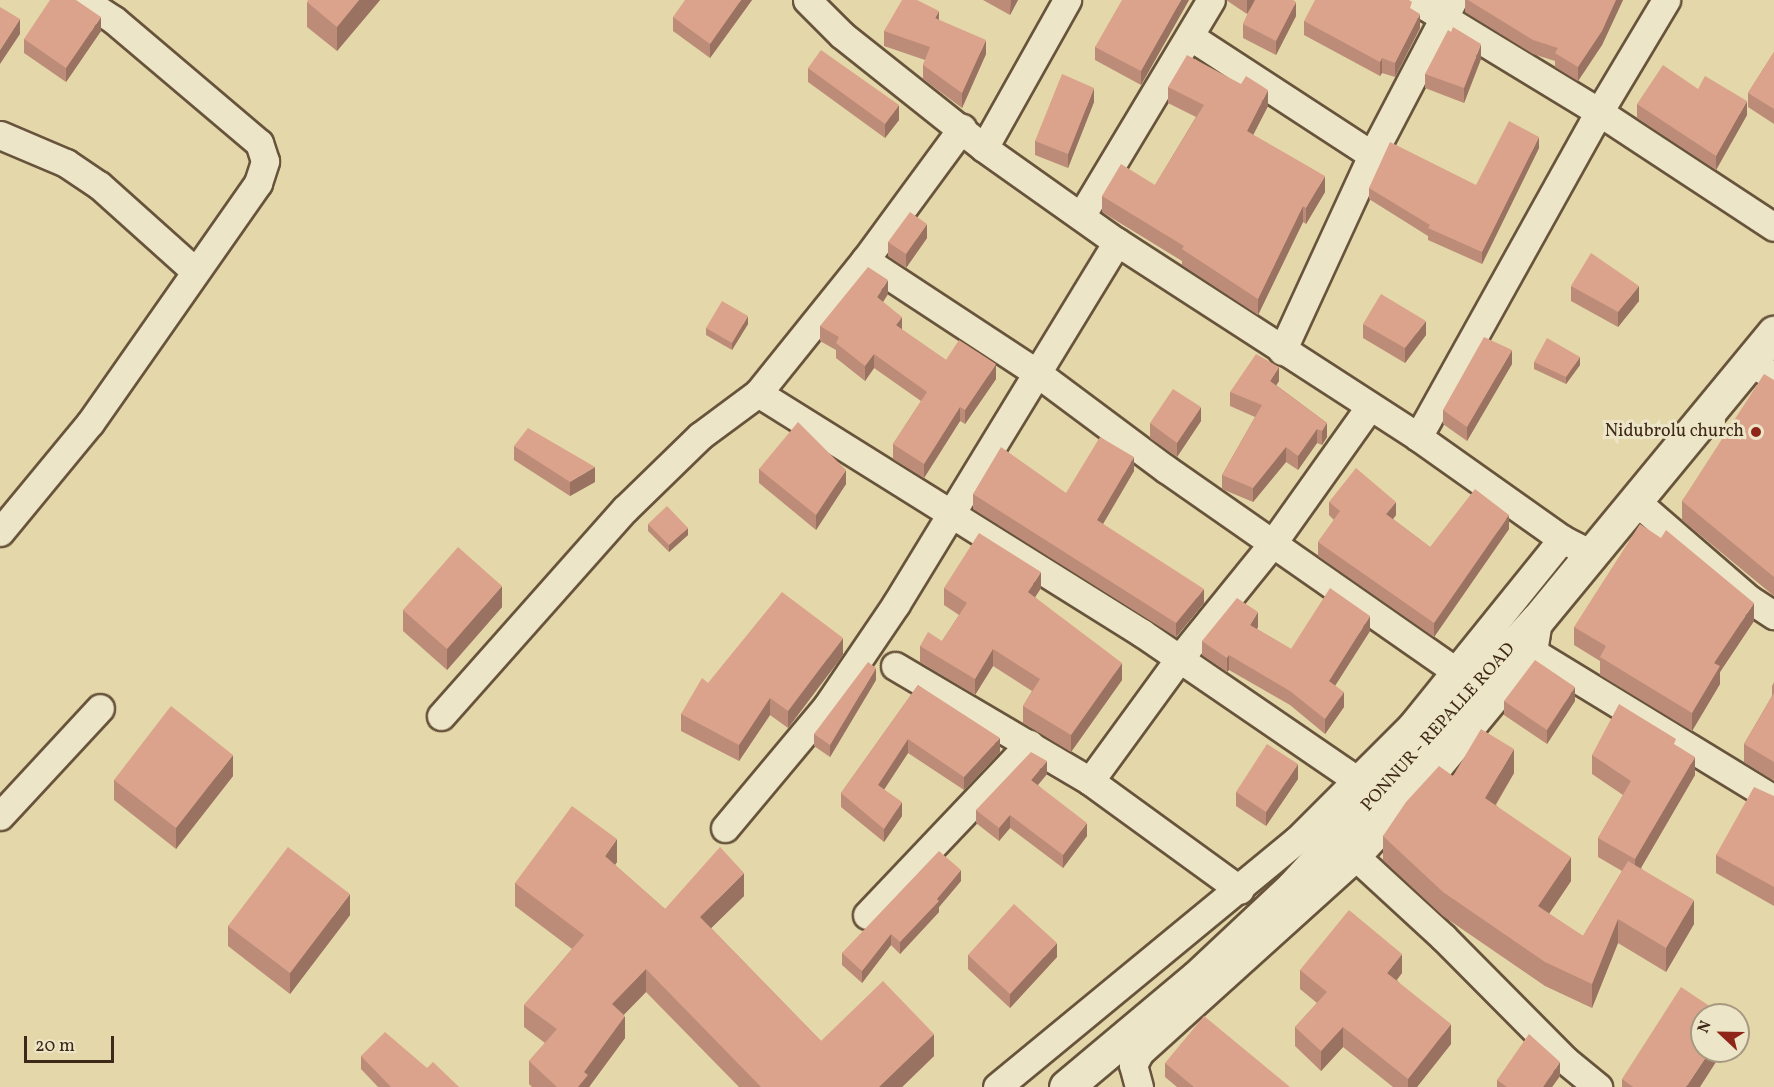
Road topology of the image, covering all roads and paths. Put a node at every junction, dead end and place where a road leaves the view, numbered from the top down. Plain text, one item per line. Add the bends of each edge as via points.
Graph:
1 (84, 0) edge
2 (807, 0) edge
3 (1067, 0) edge
4 (1211, 0) edge
5 (1416, 0) edge
6 (1666, 0) edge
7 (1448, 9) edge
8 (1191, 37) junction
9 (1599, 112) junction
10 (962, 128) junction
11 (0, 135) edge
12 (984, 148) junction
13 (1372, 155) junction
14 (1081, 216) junction
15 (1774, 227) edge
16 (1118, 242) junction
17 (865, 260) junction
18 (195, 271) junction
19 (1774, 333) edge
20 (1282, 351) junction
21 (1762, 369) edge
22 (1037, 372) junction
23 (758, 393) junction
24 (1370, 406) junction
25 (1418, 437) junction
26 (1638, 503) junction
27 (949, 515) junction
28 (0, 532) edge
29 (1562, 539) junction
30 (1272, 544) junction
31 (1592, 555) junction
32 (1774, 615) edge
33 (1538, 619) junction
34 (1533, 652) junction
35 (1179, 658) junction
36 (895, 666) dead end
37 (1453, 669) junction
38 (100, 708) dead end
39 (441, 716) dead end
40 (1029, 744) junction
41 (1090, 781) junction
42 (1358, 781) junction
43 (1774, 799) edge
44 (0, 816) edge
45 (725, 828) dead end
46 (1356, 857) junction
47 (1240, 890) junction
48 (867, 915) dead end
49 (997, 1087) edge
50 (1066, 1087) edge
51 (1139, 1087) edge
52 (1599, 1087) edge

1 - 18 street via 114,20 259,143 265,161 258,183
2 - 10 street via 842,35
3 - 12 street
4 - 8 street
5 - 7 street
6 - 9 street
7 - 9 street
7 - 13 street
8 - 13 street
8 - 14 street
9 - 15 street
9 - 25 street
10 - 12 street
10 - 17 street
11 - 18 street via 66,163 99,185
12 - 14 street
13 - 20 street
14 - 16 street
16 - 20 street
16 - 22 street
17 - 22 street
17 - 23 street
18 - 28 street via 90,423
19 - 21 main road, PONNUR - REPALLE ROAD
20 - 24 street
21 - 26 main road, PONNUR - REPALLE ROAD
22 - 27 street
22 - 30 street
23 - 27 street
23 - 39 street via 700,436 625,509
24 - 25 street
24 - 30 street
25 - 29 street
26 - 31 main road, PONNUR - REPALLE ROAD
26 - 32 street via 1749,599
27 - 35 street
27 - 45 street via 896,604 827,706
29 - 31 street
29 - 37 street
30 - 35 street
30 - 37 street
31 - 33 main road, PONNUR - REPALLE ROAD
33 - 34 street
33 - 50 main road, PONNUR - REPALLE ROAD via 1293,887 1196,978
34 - 43 street
34 - 46 street via 1435,771
35 - 41 street
35 - 42 street
36 - 40 street
37 - 42 street via 1412,725
38 - 44 street
40 - 41 street
40 - 48 street
41 - 47 street
42 - 47 street
46 - 51 street via 1152,1039 1133,1065
46 - 52 street via 1443,937 1565,1060
47 - 49 street

